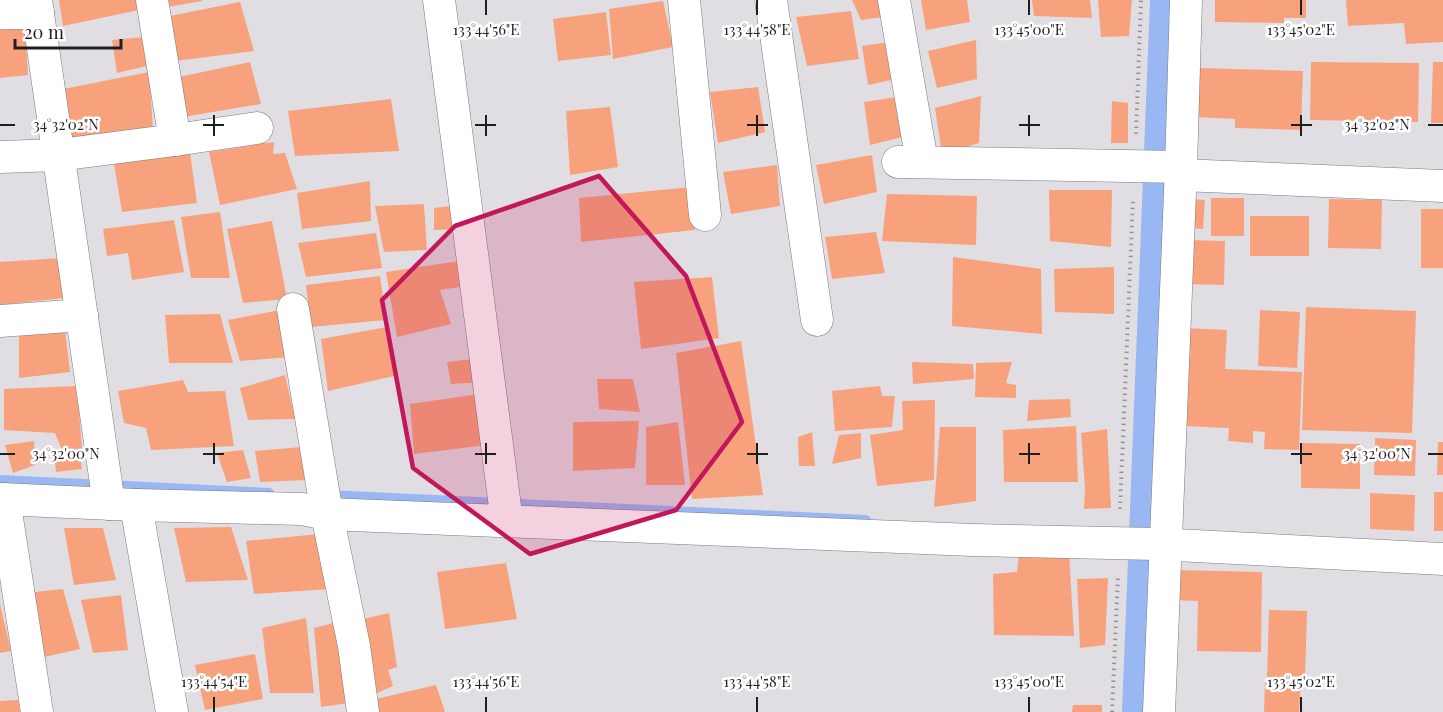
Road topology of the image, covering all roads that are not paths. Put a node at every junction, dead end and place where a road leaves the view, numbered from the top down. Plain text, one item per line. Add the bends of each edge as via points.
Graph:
1 (152, 0) edge
2 (439, 0) edge
3 (684, 0) edge
4 (771, 0) edge
5 (894, 0) edge
6 (1186, 0) edge
7 (37, 7) edge
8 (0, 13) edge
9 (256, 128) dead end
10 (175, 140) junction
11 (59, 155) junction
12 (0, 157) edge
13 (1178, 170) junction
14 (1443, 186) edge
15 (705, 215) dead end
16 (293, 309) dead end
17 (82, 315) junction
18 (817, 320) dead end
19 (0, 321) edge
20 (2, 499) edge
21 (123, 505) junction
22 (327, 514) junction
23 (507, 522) junction
24 (1162, 544) junction
25 (1443, 559) edge
26 (37, 712) edge
27 (172, 712) edge
28 (363, 712) edge
29 (1159, 712) edge

1 - 10 street
2 - 23 street
3 - 15 street
4 - 18 street
5 - 13 street via 910,162
6 - 13 street
7 - 8 street
7 - 11 street
9 - 10 street
10 - 11 street
11 - 12 street
11 - 17 street
13 - 14 street
13 - 24 street
16 - 22 street
17 - 19 street
17 - 21 street
20 - 21 street
20 - 26 street
21 - 22 street via 302,509
21 - 27 street
22 - 23 street
22 - 28 street
23 - 24 street via 973,540 1121,533
24 - 25 street
24 - 29 street

